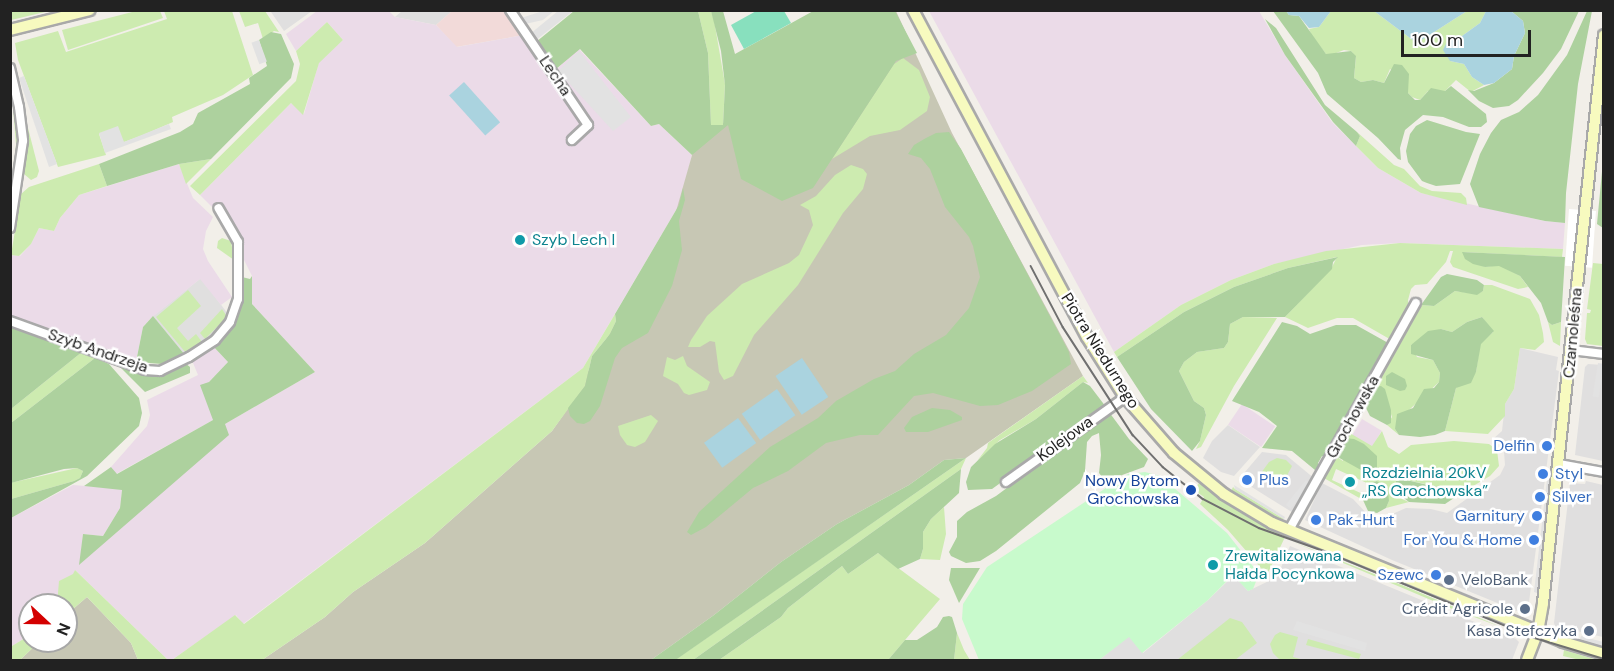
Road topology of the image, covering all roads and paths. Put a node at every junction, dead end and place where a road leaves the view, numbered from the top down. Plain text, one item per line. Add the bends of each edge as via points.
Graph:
1 (90, 10) edge
2 (510, 10) edge
3 (913, 10) edge
4 (10, 30) edge
5 (1604, 35) edge
6 (10, 68) edge
7 (572, 140) dead end
8 (218, 208) dead end
9 (10, 228) edge
10 (1416, 303) dead end
11 (10, 321) edge
12 (1571, 350) junction
13 (1604, 354) edge
14 (1125, 397) junction
15 (1559, 464) junction
16 (1604, 472) edge
17 (1006, 482) dead end
18 (1288, 530) junction
19 (1538, 632) junction
20 (1604, 654) edge
21 (1527, 660) edge

1 - 4 street
2 - 7 street, Lecha via 588,125
3 - 14 street, Piotra Niedurnego via 1087,337
5 - 12 street, Czarnoleśna
6 - 9 street via 22,141
8 - 11 street, Szyb Andrzeja via 238,242 238,299 230,322 215,340 189,357 160,370 145,370
10 - 18 street, Grochowska
12 - 13 street
12 - 15 street, Czarnoleśna
14 - 17 street, Kolejowa
14 - 18 street, Piotra Niedurnego via 1151,429 1203,478 1244,507
15 - 16 street
15 - 19 street, Czarnoleśna
18 - 19 street, Piotra Niedurnego
19 - 20 street, Piotra Niedurnego
19 - 21 street, Czarnoleśna

